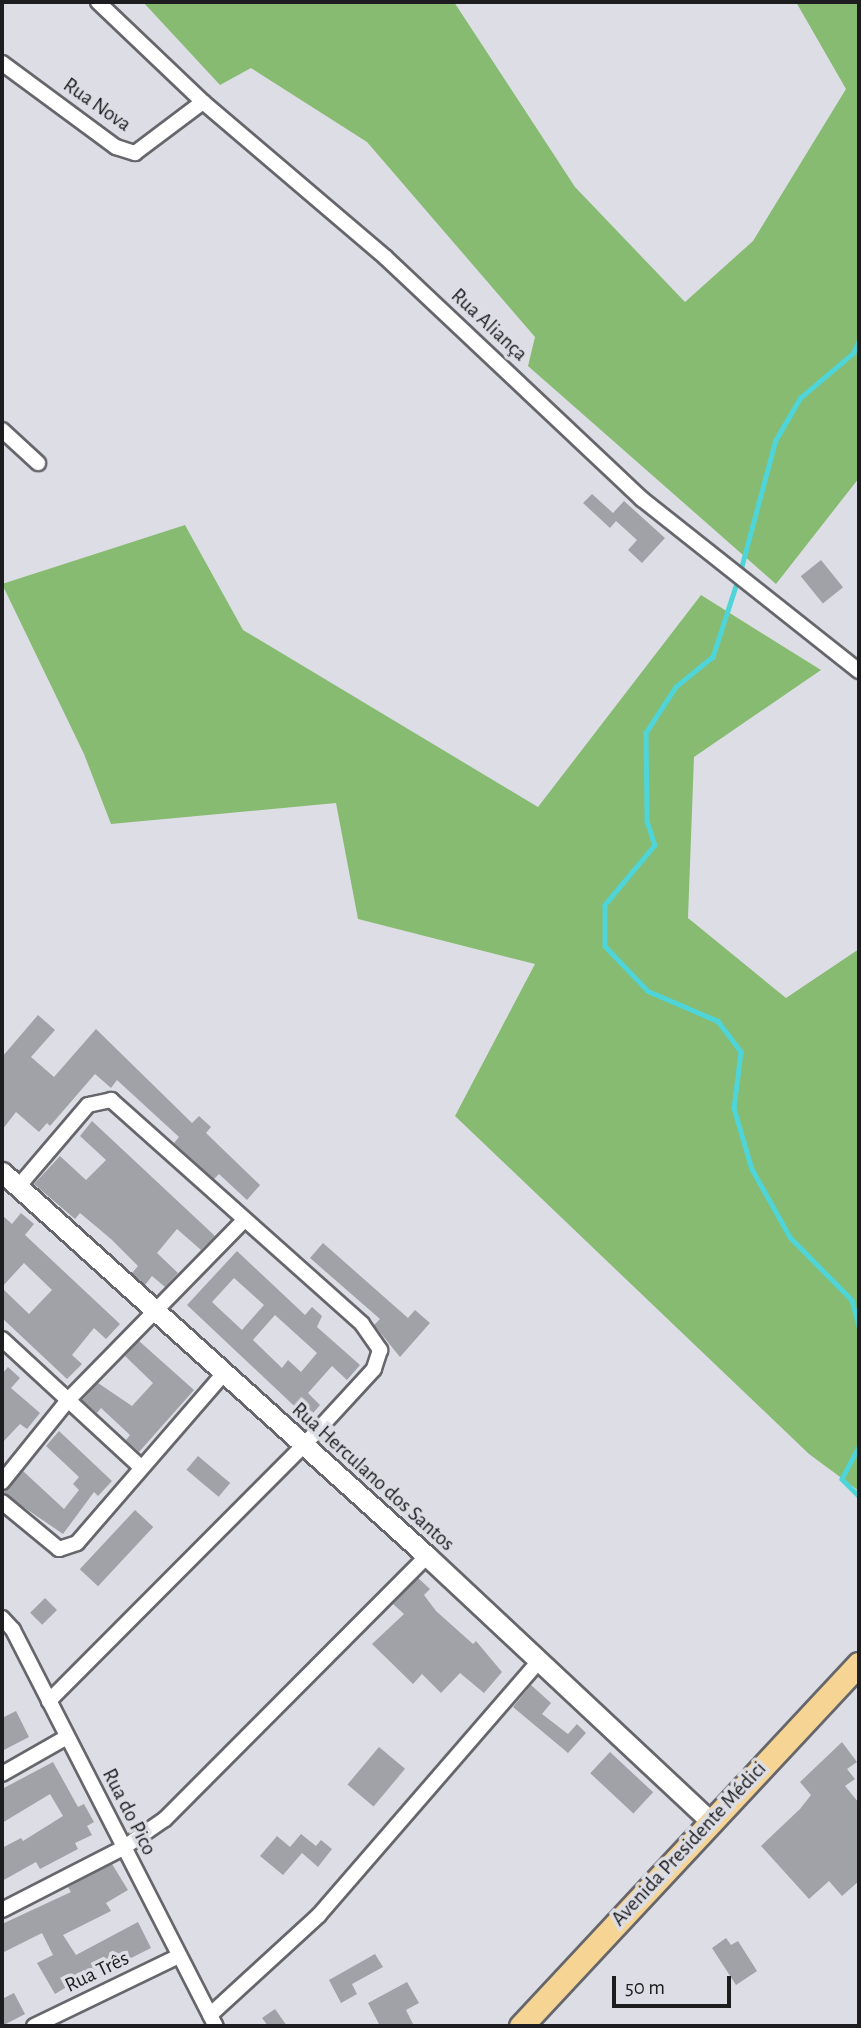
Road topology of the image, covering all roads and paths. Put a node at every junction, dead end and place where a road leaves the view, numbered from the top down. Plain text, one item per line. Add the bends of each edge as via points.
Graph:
1 (99, 2) edge
2 (2, 63) edge
3 (203, 102) junction
4 (2, 430) edge
5 (38, 463) dead end
6 (859, 671) edge
7 (2, 1172) edge
8 (18, 1187) junction
9 (244, 1220) junction
10 (155, 1312) junction
11 (2, 1339) edge
12 (223, 1373) junction
13 (69, 1399) junction
14 (305, 1444) junction
15 (142, 1468) junction
16 (2, 1482) edge
17 (2, 1502) edge
18 (427, 1556) junction
19 (2, 1618) edge
20 (7, 1633) edge
21 (538, 1662) junction
22 (859, 1664) edge
23 (49, 1701) junction
24 (65, 1738) junction
25 (2, 1774) edge
26 (710, 1821) junction
27 (123, 1848) junction
28 (2, 1910) edge
29 (179, 1956) junction
30 (213, 2020) edge
31 (34, 2026) edge
32 (520, 2026) edge

1 - 3 street, Rua Aliança
2 - 3 street, Rua Nova via 116,148 135,153
3 - 6 street, Rua Aliança via 386,258 642,499
4 - 5 street
7 - 8 street, Rua Herculano dos Santos
8 - 9 street via 88,1105 111,1100
8 - 10 street, Rua Herculano dos Santos
9 - 10 street
9 - 14 street via 362,1324 380,1350 374,1369
10 - 12 street, Rua Herculano dos Santos
10 - 13 street
11 - 13 street
12 - 14 street, Rua Herculano dos Santos
12 - 15 street
13 - 15 street
13 - 16 street
14 - 18 street, Rua Herculano dos Santos
14 - 23 street
15 - 17 street via 84,1537 69,1548 59,1549
18 - 21 street, Rua Herculano dos Santos
18 - 27 street via 220,1769 165,1819
19 - 20 street, Rua do Pico
20 - 23 street, Rua do Pico
21 - 26 street, Rua Herculano dos Santos
21 - 30 street via 319,1915
22 - 26 main road, Avenida Presidente Médici
23 - 24 street, Rua do Pico
24 - 25 street
24 - 27 street, Rua do Pico
26 - 32 main road, Avenida Presidente Médici
27 - 28 street
27 - 29 street, Rua do Pico
29 - 30 street, Rua do Pico
29 - 31 street, Rua Três

